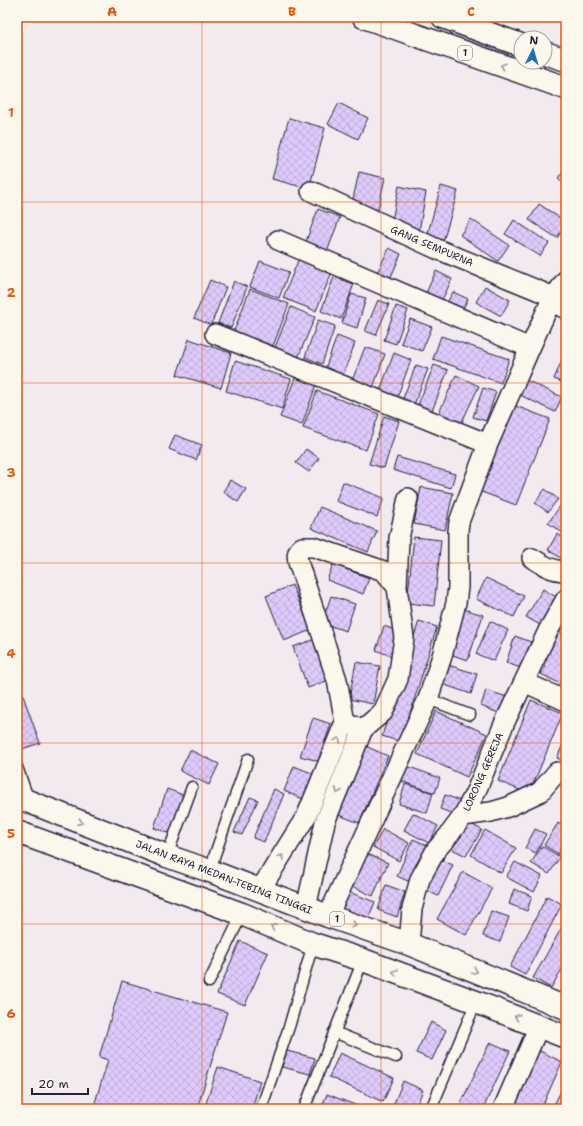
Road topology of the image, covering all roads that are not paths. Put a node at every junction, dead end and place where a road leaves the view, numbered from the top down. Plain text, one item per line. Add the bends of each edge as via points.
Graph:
1 (364, 17) edge
2 (442, 17) edge
3 (513, 42) edge
4 (553, 56) edge
5 (566, 60) edge
6 (566, 88) edge
7 (311, 191) dead end
8 (278, 240) dead end
9 (566, 280) edge
10 (557, 302) edge
11 (215, 334) dead end
12 (530, 348) junction
13 (488, 444) junction
14 (408, 498) dead end
15 (532, 558) dead end
16 (566, 571) edge
17 (397, 587) junction
18 (566, 600) edge
19 (524, 682) junction
20 (428, 699) junction
21 (566, 701) edge
22 (470, 715) dead end
23 (345, 722) junction
24 (363, 729) junction
25 (248, 759) dead end
26 (17, 767) edge
27 (557, 772) dead end
28 (192, 786) dead end
29 (23, 800) edge
30 (307, 815) junction
31 (463, 816) junction
32 (325, 822) junction
33 (17, 832) edge
34 (167, 856) junction
35 (210, 870) junction
36 (156, 883) junction
37 (260, 890) junction
38 (306, 908) junction
39 (242, 914) junction
40 (328, 916) junction
41 (313, 944) junction
42 (409, 944) junction
43 (363, 960) junction
44 (209, 982) dead end
45 (476, 1002) junction
46 (566, 1008) edge
47 (539, 1026) junction
48 (334, 1032) junction
49 (566, 1037) edge
50 (396, 1057) dead end
51 (261, 1109) edge
52 (304, 1109) edge
53 (431, 1109) edge
54 (503, 1109) edge

6 -> 1 highway, 1
2 - 3 highway
4 - 5 highway
7 - 10 street, GANG SEMPURNA
8 - 12 street
9 - 10 street
10 - 12 street
11 - 13 street
12 - 13 street
13 - 20 street via 460,522 456,603
14 - 17 street via 399,538
15 - 16 street via 550,569
17 - 23 street via 384,571 314,547 302,547 298,550 298,562 337,680
17 - 24 street via 404,638 398,679 383,712
18 - 19 street, LORONG GEREJA
19 - 21 street
19 - 31 street, LORONG GEREJA
20 - 22 lane
20 - 40 street
23 - 24 street
30 -> 23 street
24 -> 32 street
25 - 35 lane
26 - 29 lane via 24,782
27 - 31 street via 540,792 508,807
28 - 34 lane
29 -> 34 highway, JALAN RAYA MEDAN-TEBING TINGGI / 1
30 - 32 street
37 -> 30 street
31 - 42 street, LORONG GEREJA via 436,850 420,879 412,909
32 - 38 street
33 - 36 highway
34 - 35 highway, JALAN RAYA MEDAN-TEBING TINGGI / 1
34 - 36 highway
35 - 37 highway, JALAN RAYA MEDAN-TEBING TINGGI / 1
36 - 39 highway
37 - 38 highway, JALAN RAYA MEDAN-TEBING TINGGI / 1
38 - 40 highway, JALAN RAYA MEDAN-TEBING TINGGI / 1
41 -> 39 highway
39 - 44 lane
40 -> 42 highway, JALAN RAYA MEDAN-TEBING TINGGI / 1
41 - 43 highway
41 - 51 lane via 289,1027
42 -> 46 highway, JALAN RAYA MEDAN-TEBING TINGGI / 1
45 -> 43 highway
43 - 48 lane
47 -> 45 highway
45 - 53 lane
47 - 49 highway
47 - 54 street
48 - 50 lane
48 - 52 lane

